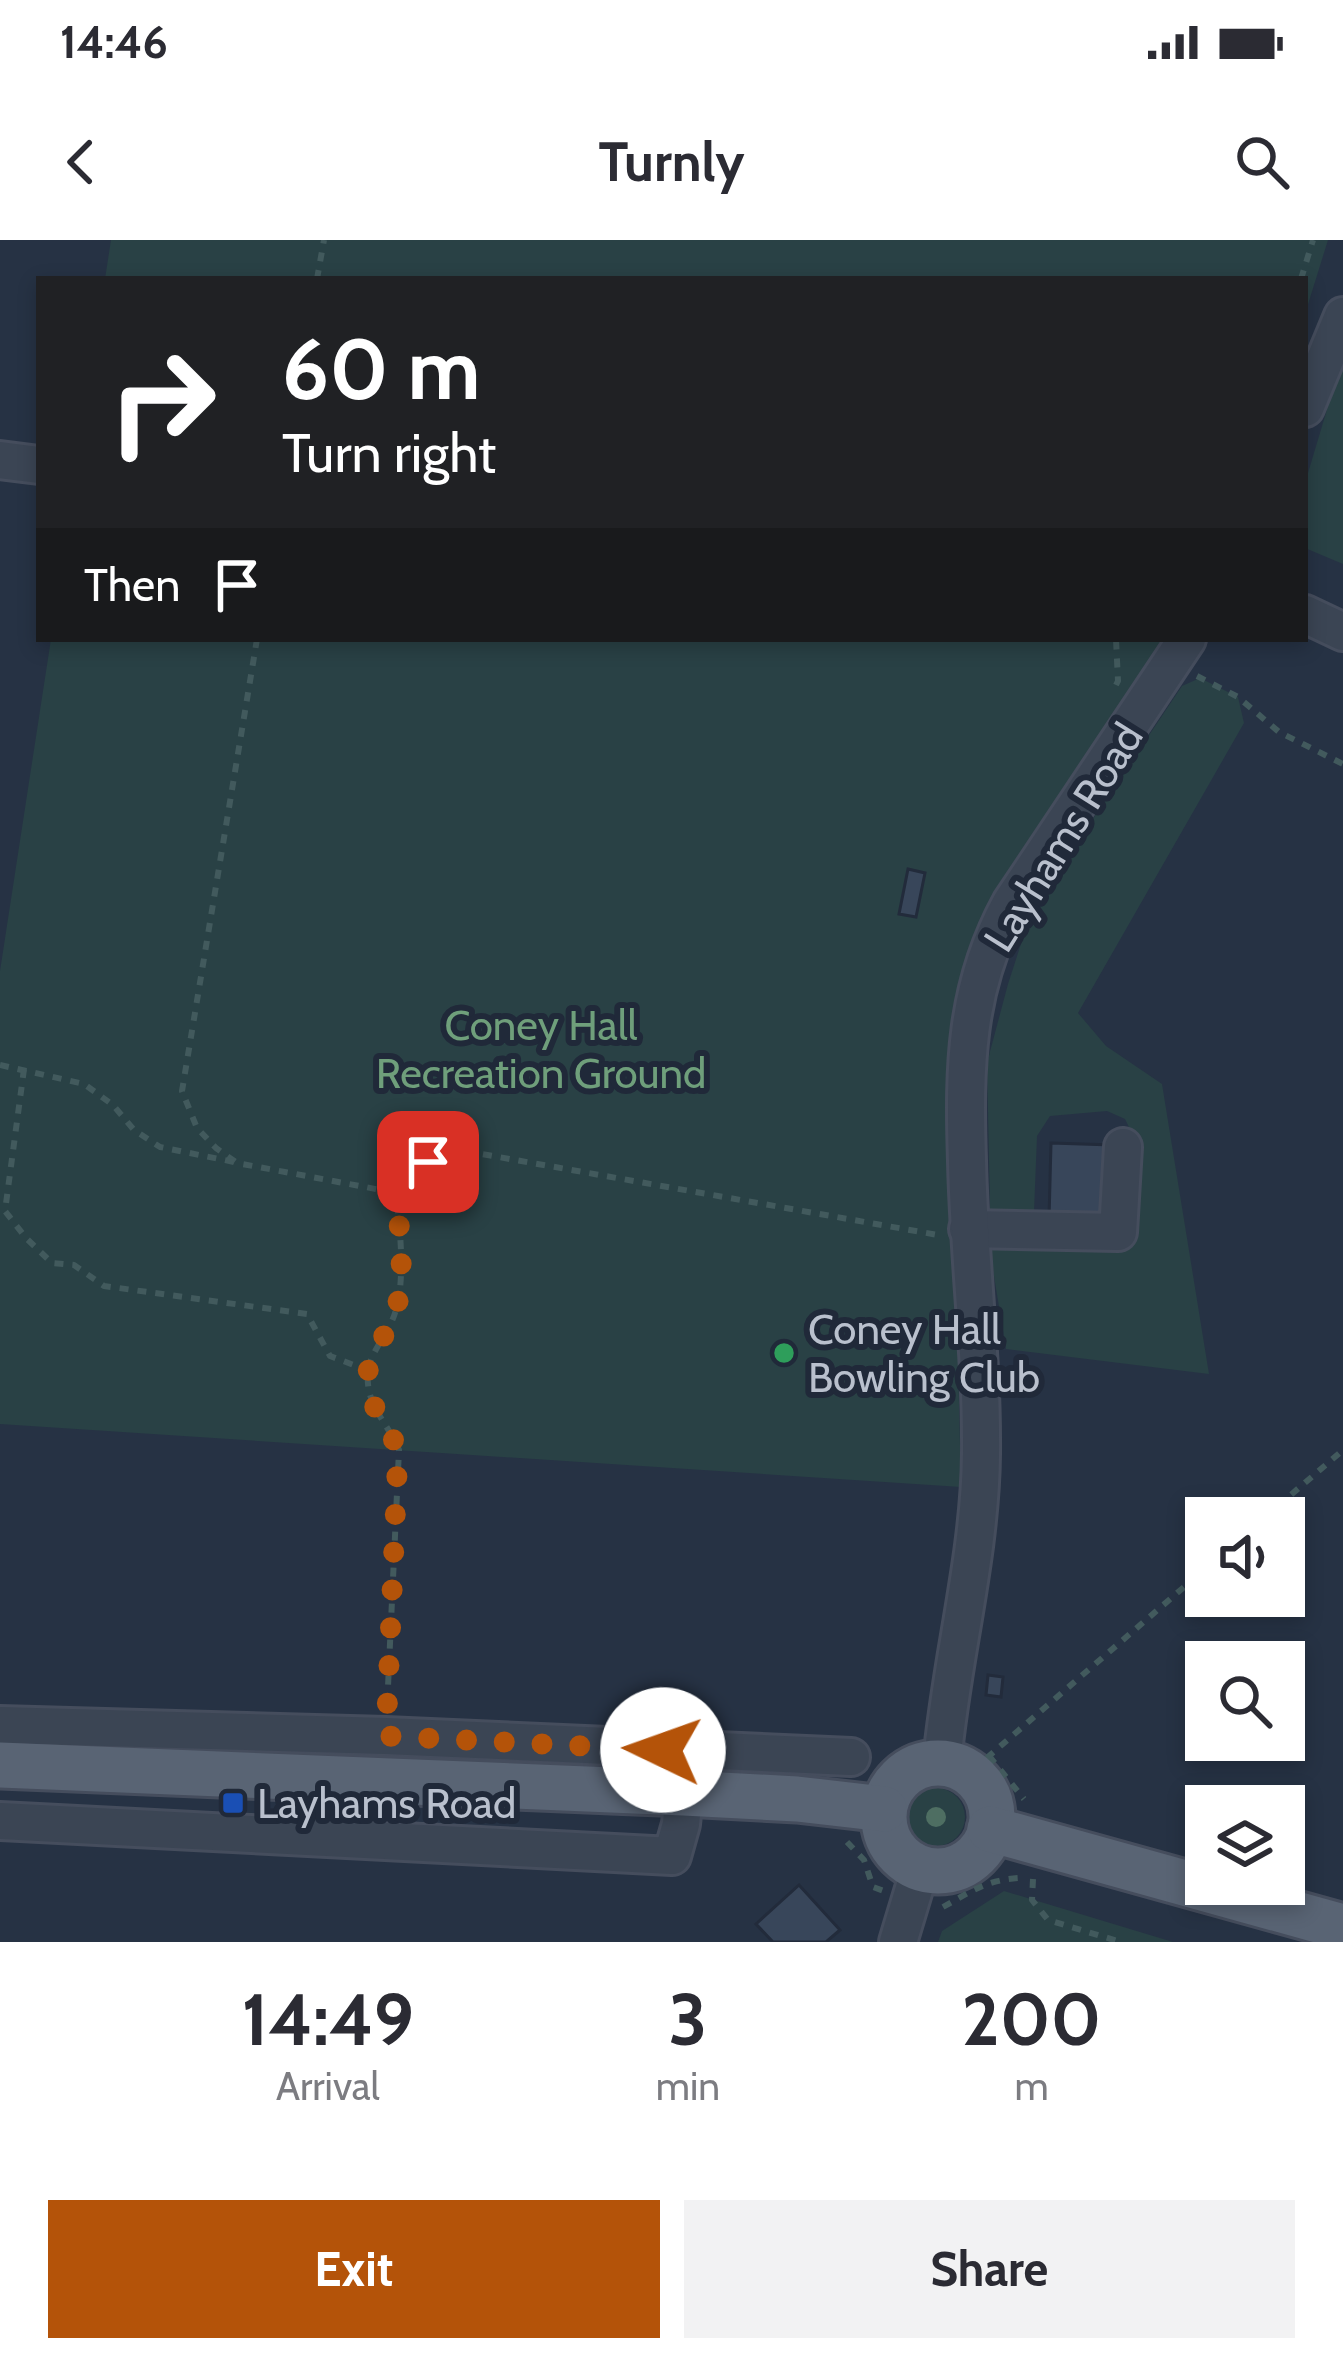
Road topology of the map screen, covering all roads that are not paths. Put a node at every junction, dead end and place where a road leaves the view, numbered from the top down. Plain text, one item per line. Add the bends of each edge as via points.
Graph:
1 (1343, 316) edge
2 (1308, 401) edge
3 (0, 460) edge
4 (36, 465) edge
5 (1308, 615) edge
6 (1343, 632) edge
7 (1180, 651) edge
8 (1123, 1147) dead end
9 (953, 1232) junction
10 (0, 1725) edge
11 (850, 1757) dead end
12 (0, 1765) edge
13 (957, 1769) junction
14 (799, 1778) junction
15 (682, 1808) junction
16 (884, 1809) junction
17 (0, 1822) edge
18 (990, 1828) junction
19 (920, 1869) junction
20 (1343, 1927) edge
21 (898, 1942) edge

1 - 2 street
3 - 4 street
5 - 6 street
7 - 9 street, Layhams Road via 990,945 975,992
8 - 9 street via 1118,1232
9 - 13 street, Layhams Road via 976,1326 981,1457 951,1680
10 - 14 street via 386,1736
11 - 14 street
12 - 15 main road
13 - 16 main road via 917,1767 890,1791
13 - 18 main road via 982,1787
14 - 15 main road
14 - 16 main road
15 - 17 street via 671,1856
16 - 19 main road via 891,1846
18 - 19 main road via 970,1862
18 - 20 main road
19 - 21 street

